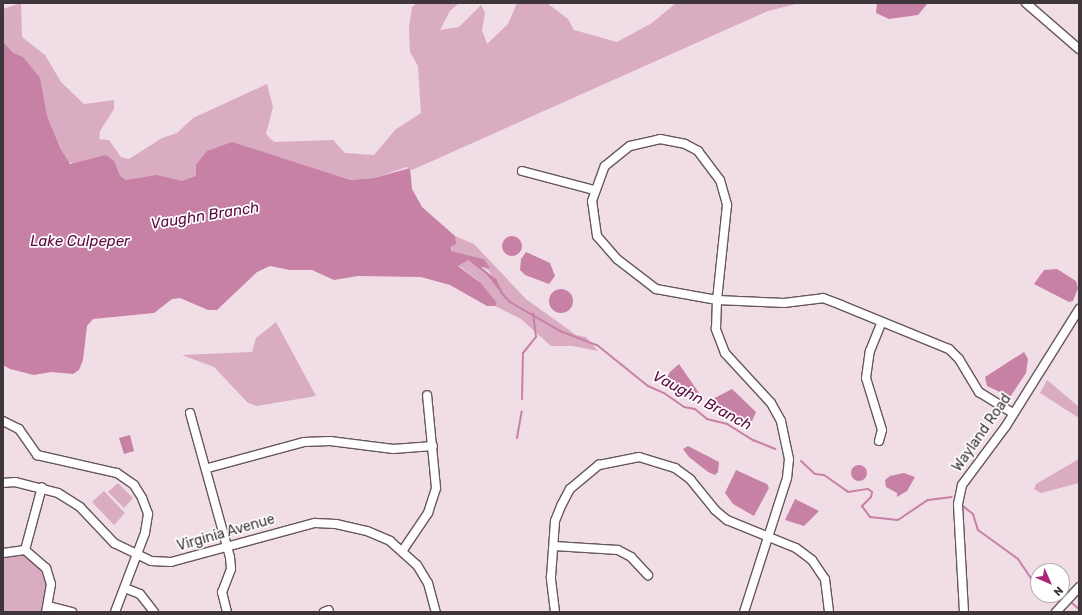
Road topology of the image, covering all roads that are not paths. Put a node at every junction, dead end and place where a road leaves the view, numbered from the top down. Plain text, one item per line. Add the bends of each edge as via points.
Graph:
1 (1026, 3) edge
2 (1079, 50) edge
3 (522, 171) dead end
4 (594, 190) junction
5 (717, 300) junction
6 (1079, 309) edge
7 (882, 322) junction
8 (428, 395) dead end
9 (190, 413) dead end
10 (1013, 413) junction
11 (3, 421) edge
12 (879, 441) dead end
13 (433, 446) junction
14 (208, 468) junction
15 (3, 483) edge
16 (42, 487) junction
17 (768, 536) junction
18 (554, 546) junction
19 (226, 547) junction
20 (25, 550) junction
21 (402, 550) junction
22 (3, 553) edge
23 (135, 556) junction
24 (648, 575) dead end
25 (125, 588) junction
26 (1079, 588) edge
27 (47, 609) edge
28 (72, 612) edge
29 (115, 612) edge
30 (154, 612) edge
31 (227, 612) edge
32 (436, 612) edge
33 (555, 612) edge
34 (744, 612) edge
35 (829, 612) edge
36 (964, 612) edge
37 (1056, 612) edge

1 - 2 street
3 - 4 street
4 - 5 street via 592,211 597,236 617,259 656,289
4 - 5 street via 605,166 621,151 639,142 672,140 685,144 703,156 720,180 726,205
5 - 7 street via 769,303 823,298
5 - 17 street via 716,329 726,353 771,403 787,440 787,478
6 - 10 street, Wayland Road
7 - 10 street via 949,349 959,358 980,392
7 - 12 street via 870,351 866,378 882,430
8 - 13 street
9 - 14 street
10 - 36 street, Wayland Road via 966,477 960,492
11 - 23 street via 19,429 31,450 40,457 117,473 134,485 148,514 145,533
13 - 14 street via 393,450 330,441 304,442
13 - 21 street via 436,488 428,513
14 - 19 street
15 - 16 street, Virginia Avenue
16 - 20 street
16 - 23 street, Virginia Avenue via 80,507 114,543
17 - 18 street via 727,520 715,510 690,479 676,468 639,457 599,465 570,489 555,520
17 - 34 street via 751,598
17 - 35 street via 796,548 812,560 825,579
18 - 24 street via 618,550 636,561
18 - 33 street via 551,577
19 - 21 street, Virginia Avenue via 304,525 328,523 368,531
19 - 23 street, Virginia Avenue via 171,562 151,561
19 - 31 street via 231,569 222,592
20 - 22 street
20 - 27 street via 46,568 51,584
21 - 32 street, Virginia Avenue via 423,574
23 - 25 street
25 - 29 street
25 - 30 street via 140,594
26 - 37 street
27 - 28 street

